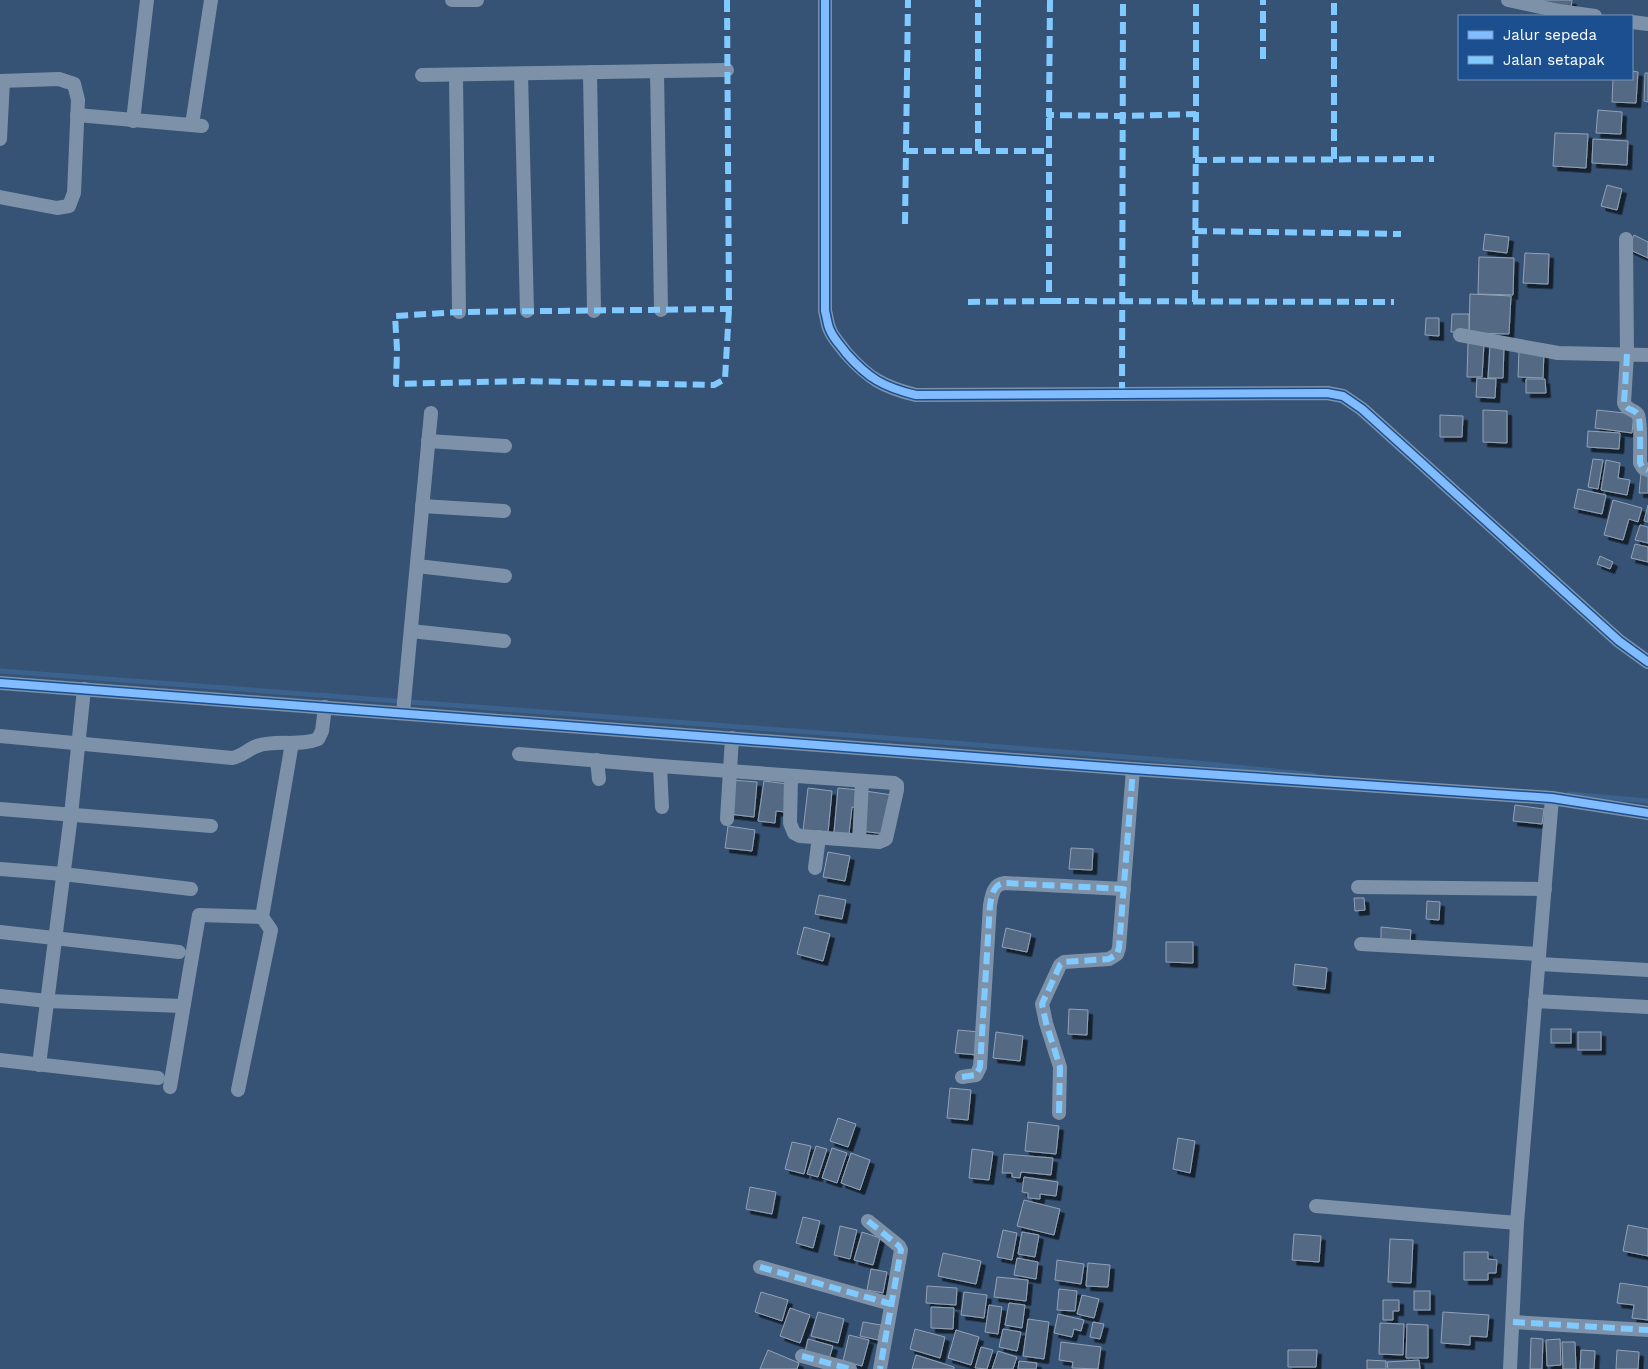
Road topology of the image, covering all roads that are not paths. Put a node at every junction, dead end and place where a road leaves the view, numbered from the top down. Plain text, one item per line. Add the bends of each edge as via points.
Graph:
1 (147, 0) edge
2 (211, 0) edge
3 (452, 0) edge
4 (476, 0) edge
5 (825, 0) edge
6 (1508, 0) edge
7 (1588, 15) edge
8 (1633, 22) edge
9 (1648, 24) edge
10 (727, 70) dead end
11 (590, 72) junction
12 (657, 72) junction
13 (521, 74) junction
14 (422, 75) dead end
15 (456, 75) junction
16 (2, 81) edge
17 (77, 115) junction
18 (133, 121) junction
19 (0, 139) edge
20 (0, 197) edge
21 (1626, 239) dead end
22 (661, 310) dead end
23 (527, 311) dead end
24 (594, 311) dead end
25 (459, 312) dead end
26 (1460, 335) dead end
27 (1627, 354) junction
28 (1648, 355) edge
29 (431, 413) dead end
30 (428, 441) junction
31 (505, 446) dead end
32 (1648, 470) edge
33 (422, 506) junction
34 (504, 511) dead end
35 (417, 566) junction
36 (505, 576) dead end
37 (411, 631) junction
38 (504, 641) dead end
39 (1648, 662) edge
40 (0, 683) edge
41 (84, 689) junction
42 (404, 706) junction
43 (325, 707) junction
44 (0, 736) edge
45 (732, 738) junction
46 (79, 743) junction
47 (292, 743) junction
48 (519, 754) dead end
49 (597, 760) junction
50 (660, 766) junction
51 (1133, 769) junction
52 (729, 771) junction
53 (791, 776) junction
54 (599, 779) dead end
55 (862, 782) junction
56 (1552, 798) junction
57 (662, 807) dead end
58 (0, 809) edge
59 (1648, 814) edge
60 (71, 815) junction
61 (727, 819) dead end
62 (211, 826) dead end
63 (819, 837) junction
64 (859, 840) junction
65 (815, 868) dead end
66 (0, 869) edge
67 (63, 874) junction
68 (1358, 887) dead end
69 (1124, 888) junction
70 (191, 889) dead end
71 (1545, 889) junction
72 (262, 917) junction
73 (0, 932) edge
74 (55, 938) junction
75 (1361, 944) dead end
76 (179, 952) dead end
77 (1539, 959) junction
78 (1648, 970) edge
79 (0, 996) edge
80 (1536, 1000) junction
81 (47, 1001) junction
82 (183, 1006) junction
83 (1648, 1007) edge
84 (0, 1060) edge
85 (39, 1065) junction
86 (962, 1077) dead end
87 (158, 1078) dead end
88 (170, 1087) dead end
89 (238, 1090) dead end
90 (1059, 1113) dead end
91 (1316, 1206) dead end
92 (868, 1221) dead end
93 (1517, 1223) junction
94 (760, 1267) dead end
95 (891, 1304) junction
96 (1513, 1322) junction
97 (1648, 1330) edge
98 (802, 1356) dead end
99 (850, 1369) edge
100 (880, 1369) edge
101 (1510, 1369) edge

1 - 18 street
2 - 18 street via 197,125
3 - 4 street
5 - 39 street via 825,311 830,331 877,382 916,395 1327,393 1343,396 1362,409 1619,641
6 - 7 street
8 - 9 street
10 - 12 street
11 - 12 street
11 - 13 street
11 - 24 street
12 - 22 street
13 - 15 street
13 - 23 street
14 - 15 street
15 - 25 street
16 - 17 street via 59,79 74,84
16 - 19 street
17 - 18 street
17 - 20 street via 74,193 69,206 56,208
21 - 27 street
26 - 27 street via 1558,353
27 - 28 street
27 - 32 street via 1624,403 1640,418 1640,463
29 - 30 street
30 - 31 street
30 - 33 street
33 - 34 street
33 - 35 street
35 - 36 street
35 - 37 street
37 - 38 street
37 - 42 street
40 - 41 street
41 - 43 street
41 - 46 street
42 - 43 street
42 - 45 street
43 - 47 street via 318,738 306,743
44 - 46 street
45 - 51 street
45 - 52 street
46 - 47 street via 232,758 256,746
46 - 60 street
47 - 72 street
48 - 49 street
49 - 50 street
49 - 54 street
50 - 52 street
50 - 57 street
51 - 56 street
51 - 69 street
52 - 53 street
52 - 61 street
53 - 55 street
53 - 63 street via 791,828 800,836
55 - 64 street
55 - 64 street via 894,783 897,788 886,839 878,842
56 - 59 street
56 - 71 street
58 - 60 street
60 - 62 street
60 - 67 street
63 - 64 street
63 - 65 street
66 - 67 street
67 - 70 street
67 - 74 street
68 - 71 street
69 - 86 street via 1005,883 996,887 990,905 980,1067 976,1075
69 - 90 street via 1117,954 1109,959 1060,964 1042,1004 1060,1067
71 - 77 street
72 - 82 street via 199,915
72 - 89 street via 271,930
73 - 74 street
74 - 76 street
74 - 81 street
75 - 77 street
77 - 78 street
77 - 80 street
79 - 81 street
80 - 83 street
80 - 93 street
81 - 82 street
81 - 85 street
82 - 88 street
84 - 85 street
85 - 87 street
91 - 93 street
92 - 95 street via 900,1248
93 - 96 street
94 - 95 street
95 - 100 street
96 - 97 street
96 - 101 street
98 - 99 street

